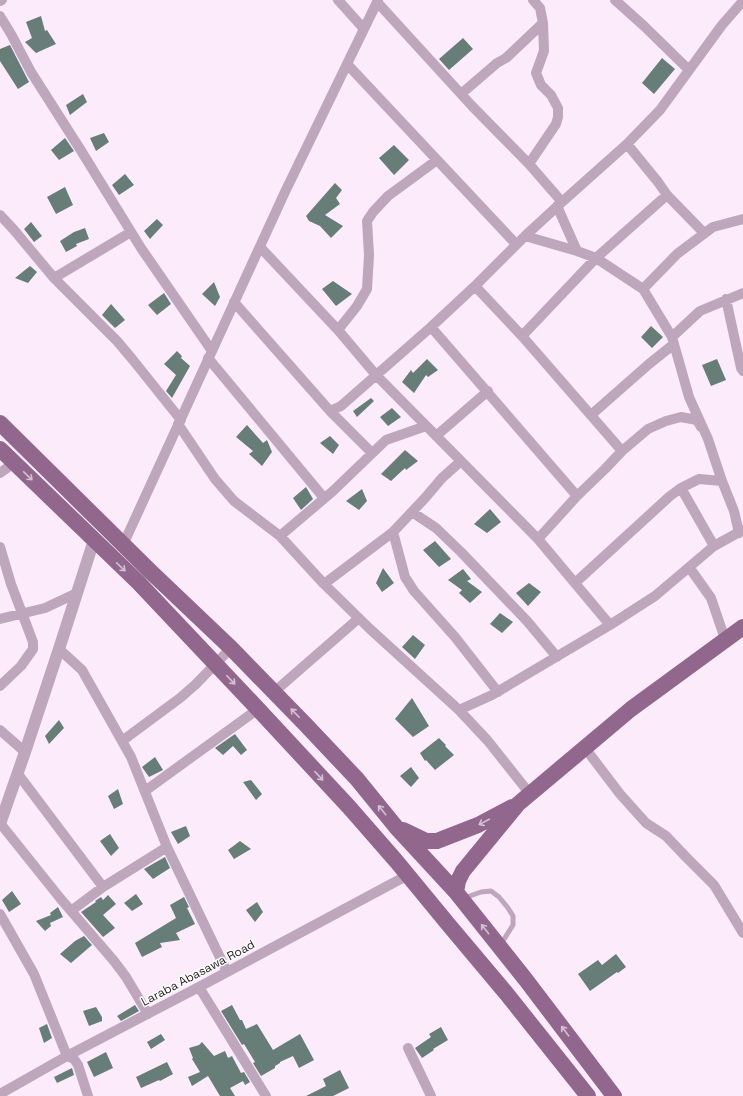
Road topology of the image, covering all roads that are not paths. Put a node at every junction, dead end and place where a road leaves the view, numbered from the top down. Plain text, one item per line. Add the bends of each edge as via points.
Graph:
1 (338, 0) edge
2 (533, 0) edge
3 (616, 0) edge
4 (378, 1) edge
5 (743, 1) edge
6 (0, 16) edge
7 (543, 23) junction
8 (364, 29) junction
9 (347, 64) junction
10 (689, 70) junction
11 (461, 94) junction
12 (627, 144) junction
13 (436, 160) junction
14 (528, 164) junction
15 (667, 195) junction
16 (559, 204) junction
17 (0, 214) edge
18 (743, 219) edge
19 (131, 232) junction
20 (704, 233) junction
21 (525, 236) junction
22 (516, 244) junction
23 (260, 247) junction
24 (577, 251) junction
25 (596, 258) junction
26 (54, 278) junction
27 (475, 286) junction
28 (643, 289) junction
29 (743, 293) edge
30 (726, 299) junction
31 (234, 302) junction
32 (431, 327) junction
33 (338, 330) junction
34 (522, 336) junction
35 (673, 341) junction
36 (210, 354) junction
37 (743, 371) edge
38 (376, 375) junction
39 (488, 391) junction
40 (330, 411) junction
41 (591, 415) junction
42 (180, 422) junction
43 (0, 423) edge
44 (426, 426) junction
45 (436, 436) junction
46 (708, 439) junction
47 (0, 449) edge
48 (622, 451) junction
49 (372, 454) junction
50 (461, 461) junction
51 (14, 463) junction
52 (0, 473) edge
53 (722, 481) junction
54 (681, 488) junction
55 (577, 496) junction
56 (324, 498) junction
57 (412, 512) junction
58 (741, 531) edge
59 (393, 532) junction
60 (280, 536) junction
61 (538, 539) junction
62 (94, 540) junction
63 (123, 545) junction
64 (0, 546) edge
65 (714, 546) junction
66 (689, 567) junction
67 (575, 583) junction
68 (324, 584) junction
69 (77, 593) junction
70 (22, 614) junction
71 (359, 618) junction
72 (0, 619) edge
73 (610, 625) junction
74 (743, 627) edge
75 (725, 640) junction
76 (231, 648) junction
77 (59, 649) junction
78 (557, 657) junction
79 (215, 664) junction
80 (0, 686) edge
81 (274, 692) junction
82 (498, 692) junction
83 (258, 709) junction
84 (459, 710) junction
85 (0, 730) edge
86 (122, 741) junction
87 (584, 748) junction
88 (25, 752) junction
89 (18, 774) junction
90 (144, 790) junction
91 (524, 799) junction
92 (0, 824) edge
93 (396, 827) junction
94 (167, 847) junction
95 (408, 876) junction
96 (103, 887) junction
97 (459, 896) junction
98 (71, 911) junction
99 (0, 914) edge
100 (743, 933) edge
101 (500, 947) junction
102 (227, 972) junction
103 (199, 987) junction
104 (148, 1014) junction
105 (408, 1048) dead end
106 (582, 1054) junction
107 (67, 1056) junction
108 (565, 1066) junction
109 (0, 1094) edge
110 (88, 1096) edge
111 (266, 1096) edge
112 (431, 1096) edge
113 (588, 1096) edge
114 (614, 1096) edge

1 - 8 street
2 - 7 street via 540,8
3 - 10 street
4 - 8 street
4 - 11 street
5 - 10 street
6 - 19 street via 30,72
7 - 11 street via 506,58
7 - 14 street via 544,51 536,73 540,85 555,101 558,117 556,124
8 - 9 street
9 - 13 street
9 - 23 street
10 - 12 street via 660,110
11 - 14 street
12 - 15 street
12 - 16 street
13 - 22 street
13 - 33 street via 388,196 367,221 367,289
14 - 16 street
15 - 20 street
15 - 25 street
16 - 21 street
16 - 24 street
17 - 26 street
18 - 20 street via 713,227
19 - 26 street
19 - 36 street
20 - 28 street via 677,254
21 - 22 street
21 - 24 street
22 - 27 street
23 - 31 street
23 - 33 street
24 - 25 street
25 - 28 street
25 - 34 street
26 - 42 street via 117,341
27 - 32 street
27 - 34 street
28 - 35 street
29 - 30 street
30 - 35 street via 700,311
30 - 37 street
31 - 36 street
31 - 40 street
32 - 38 street
32 - 39 street
33 - 38 street
34 - 41 street
35 - 41 street
35 - 46 street via 689,397
36 - 42 street
36 - 56 street
38 - 40 street via 341,406
38 - 44 street
39 - 45 street
39 - 55 street
40 - 49 street
41 - 48 street
42 - 60 street via 215,479 234,501
42 - 63 street
43 - 63 main road
44 - 45 street
44 - 49 street via 386,440
45 - 50 street
46 - 48 street via 697,420 681,417 648,429
46 - 53 street
47 - 51 main road
48 - 55 street
49 - 56 street
50 - 57 street
50 - 61 street
51 - 52 street
51 -> 62 main road
53 - 54 street via 699,479
53 - 58 street
54 - 65 street
54 - 67 street
55 - 61 street
56 - 60 street
57 - 59 street
57 - 78 street via 436,528 461,552 527,620
58 - 65 street
59 - 68 street
59 - 82 street via 405,577 414,591 455,637
60 - 68 street
61 - 67 street
62 - 69 street
62 -> 79 main road via 138,582
63 - 76 main road
64 - 70 street
65 - 66 street
66 - 73 street via 655,596
66 - 75 street via 711,598
67 - 73 street
68 - 71 street
69 - 70 street via 45,608
69 - 77 street
70 - 72 street
70 - 80 street via 33,642 33,649 21,666
71 - 81 street
71 - 84 street
73 - 78 street
74 - 75 main road
75 - 87 main road
76 - 79 street
76 - 81 main road
77 - 86 street via 82,670
77 - 88 street
78 - 82 street
79 -> 83 main road
79 - 86 street via 185,694
93 -> 81 main road via 356,779
82 - 84 street
83 - 90 street
83 -> 95 main road
84 - 91 street via 488,741
85 - 88 street
86 - 90 street
87 - 91 main road
87 - 100 street via 646,823 666,836 714,885
88 - 89 street
89 - 92 street
89 - 96 street
90 - 94 street
91 -> 93 main road via 478,825 437,841 426,841
91 - 97 main road via 463,871 458,881
92 - 98 street
93 - 97 main road
94 - 96 street
94 - 102 street
95 - 102 street, Laraba Abasawa Road
95 - 108 main road
96 - 98 street
101 -> 97 main road
97 - 101 lane via 491,892 508,908 513,916 513,925
98 - 104 street via 118,966
99 - 107 street via 34,974
106 -> 101 main road
102 - 103 street, Laraba Abasawa Road
103 - 104 street, Laraba Abasawa Road
103 - 111 street
104 - 107 street, Laraba Abasawa Road
105 - 112 street
106 - 108 main road
106 - 114 main road
107 - 109 street, Laraba Abasawa Road
107 - 110 street via 74,1059 78,1065
108 - 113 main road

